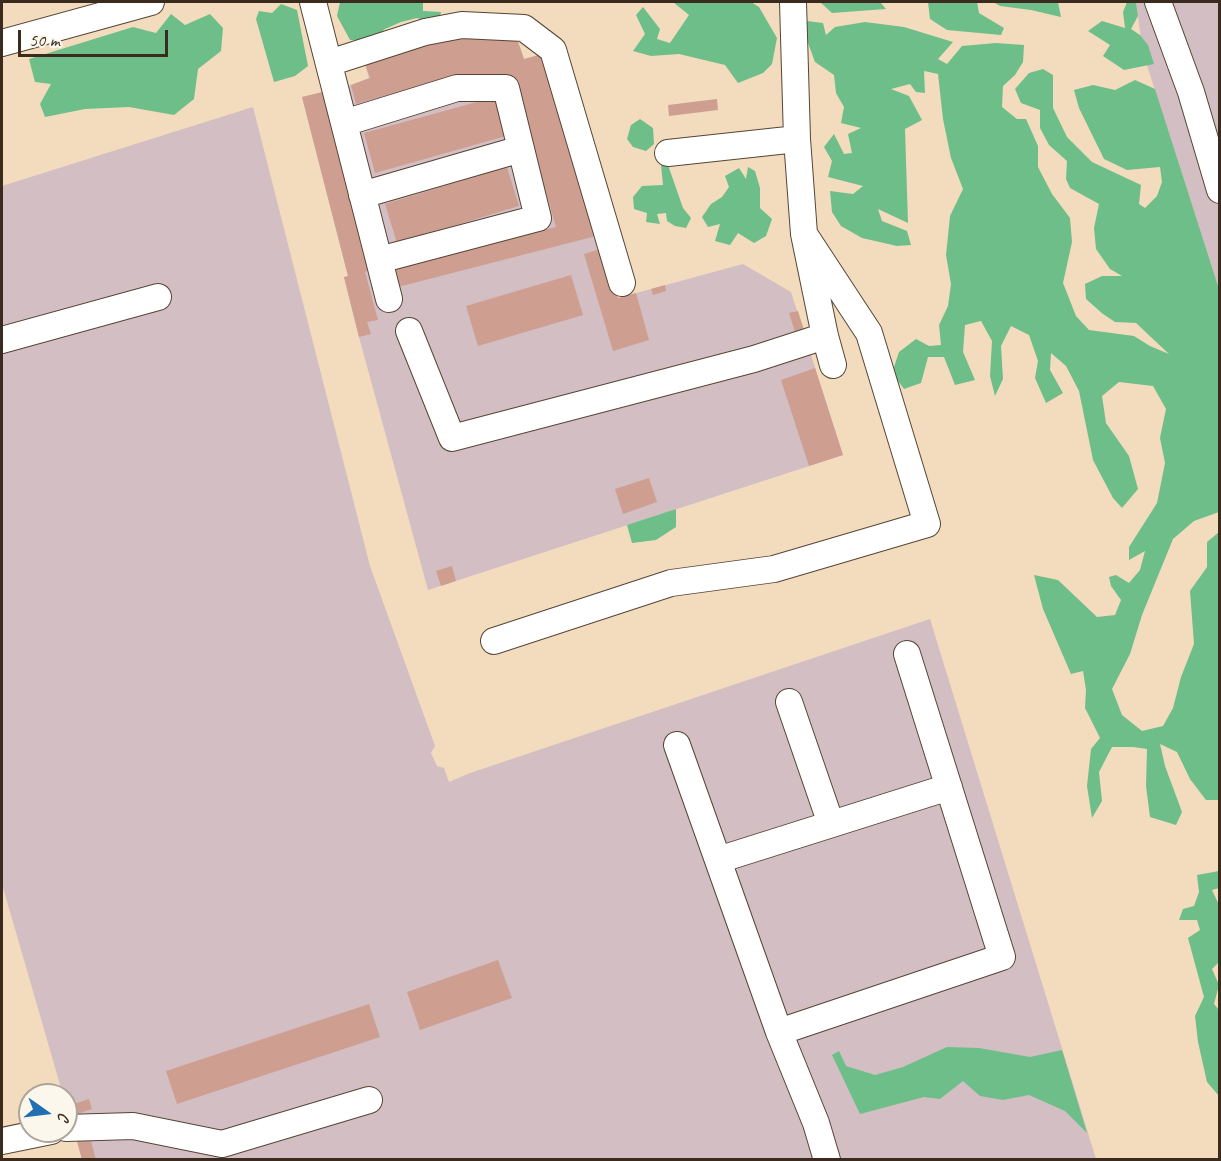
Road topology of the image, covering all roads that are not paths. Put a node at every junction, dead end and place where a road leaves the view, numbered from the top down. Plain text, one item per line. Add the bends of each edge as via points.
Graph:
1 (151, 2) edge
2 (313, 2) edge
3 (793, 2) edge
4 (1158, 2) edge
5 (2, 43) edge
6 (328, 63) junction
7 (344, 123) junction
8 (797, 139) junction
9 (521, 149) junction
10 (668, 153) dead end
11 (1220, 190) edge
12 (362, 195) junction
13 (804, 234) junction
14 (379, 260) junction
15 (622, 283) dead end
16 (158, 297) dead end
17 (389, 299) dead end
18 (409, 331) dead end
19 (825, 336) junction
20 (2, 340) edge
21 (833, 365) dead end
22 (494, 641) dead end
23 (907, 654) dead end
24 (789, 702) dead end
25 (677, 745) dead end
26 (949, 787) junction
27 (831, 824) junction
28 (718, 860) junction
29 (779, 1032) junction
30 (369, 1100) dead end
31 (78, 1128) edge
32 (18, 1138) edge
33 (2, 1141) edge
34 (827, 1160) edge

1 - 5 street
2 - 6 street
3 - 8 street
4 - 11 street via 1191,92
6 - 7 street
6 - 15 street via 425,32 462,25 524,28 553,50
7 - 9 street via 457,88 506,88
7 - 12 street
8 - 10 street
8 - 13 street
9 - 12 street
9 - 14 street via 538,218
12 - 14 street
13 - 19 street
13 - 22 street via 869,333 927,524 774,569 671,583
14 - 17 street
16 - 20 street
18 - 19 street via 453,438 754,359
19 - 21 street
23 - 26 street
24 - 27 street
25 - 28 street
26 - 27 street
26 - 29 street via 1002,957
27 - 28 street
28 - 29 street
29 - 34 street
30 - 31 street via 222,1144 133,1126
32 - 33 street

